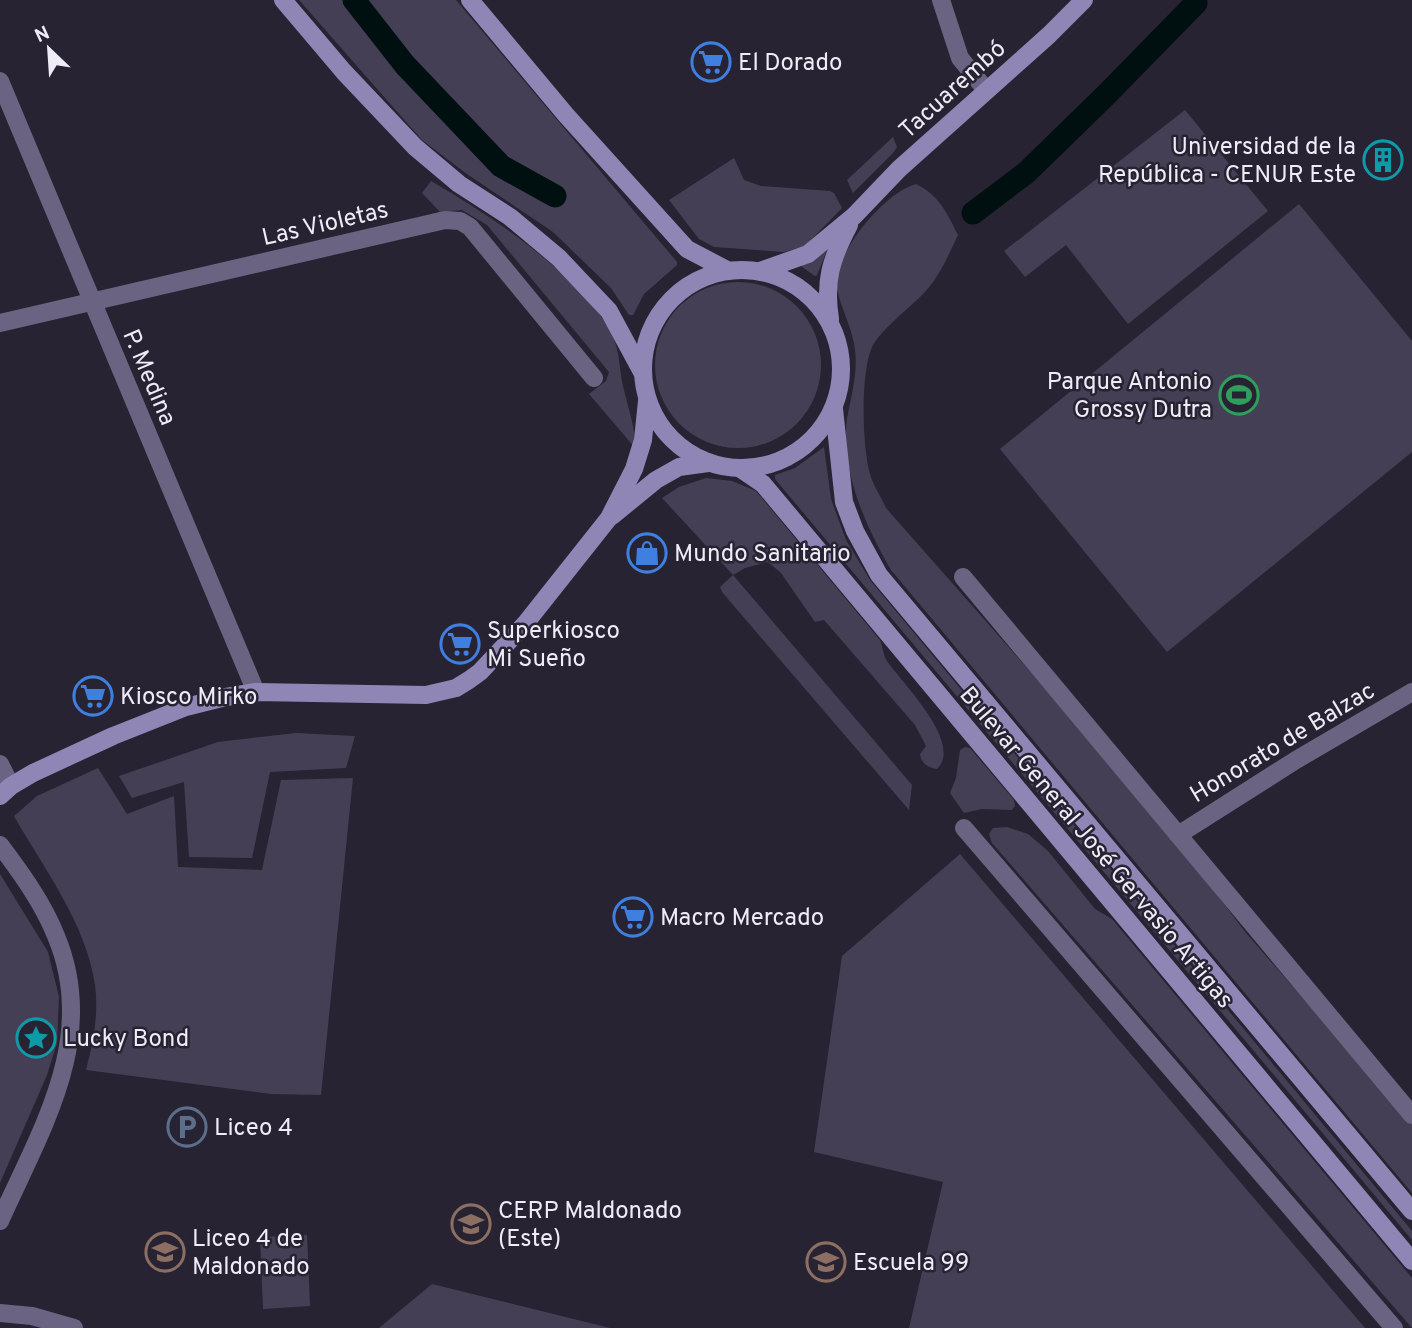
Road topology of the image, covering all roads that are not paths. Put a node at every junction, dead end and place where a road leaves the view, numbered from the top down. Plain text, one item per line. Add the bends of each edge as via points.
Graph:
1 (282, 0) edge
2 (470, 0) edge
3 (940, 0) edge
4 (1084, 0) edge
5 (0, 81) edge
6 (986, 90) junction
7 (854, 216) junction
8 (727, 270) junction
9 (760, 271) junction
10 (93, 303) junction
11 (830, 321) junction
12 (0, 323) edge
13 (642, 372) junction
14 (594, 378) dead end
15 (647, 401) junction
16 (834, 409) junction
17 (708, 463) junction
18 (741, 469) junction
19 (609, 518) junction
20 (963, 577) dead end
21 (256, 692) junction
22 (1412, 692) edge
23 (0, 764) edge
24 (6, 791) edge
25 (964, 828) dead end
26 (1178, 835) junction
27 (0, 845) edge
28 (1412, 1115) edge
29 (1412, 1211) edge
30 (0, 1221) edge
31 (1412, 1261) edge
32 (0, 1313) edge
33 (75, 1328) edge
34 (1394, 1328) edge

1 - 13 main road via 415,147 559,258 609,312
2 - 8 main road via 687,249
3 - 6 street via 960,58
4 - 6 main road, Tacuarembó
5 - 10 street, P. Medina
6 - 7 main road, Tacuarembó
7 - 9 main road, Tacuarembó via 808,254
7 - 11 main road, Tacuarembó via 828,276
8 - 9 main road
8 - 13 main road via 699,279 669,302 645,343
9 - 11 main road via 788,280 812,298
10 - 12 street, Las Violetas
10 - 14 street, Las Violetas via 445,220 460,221 470,227
10 - 21 street, P. Medina
11 - 16 main road via 841,370
13 - 15 main road
15 - 17 main road via 660,427 681,449
15 - 19 main road via 634,469
16 - 18 main road via 818,433 796,453 770,465
16 - 29 main road, Bulevar General José Gervasio Artigas via 844,502 879,575
17 - 18 main road
17 - 19 main road via 679,467
18 - 31 main road, Bulevar General José Gervasio Artigas via 763,484
19 - 21 main road via 525,624 480,672 456,688 426,695
20 - 26 street
21 - 24 main road via 186,707 33,773
22 - 26 street, Honorato de Balzac
23 - 24 street
25 - 34 street
26 - 28 street
27 - 30 street via 30,886 56,935 68,970 73,1007 60,1088
32 - 33 street

